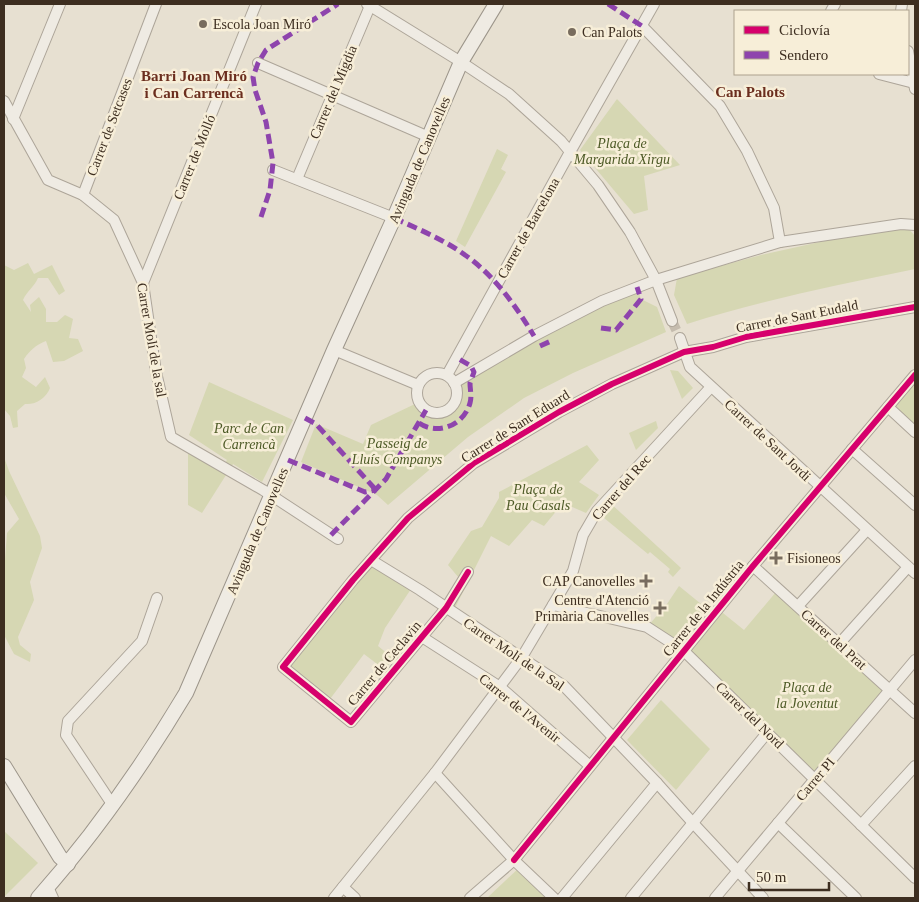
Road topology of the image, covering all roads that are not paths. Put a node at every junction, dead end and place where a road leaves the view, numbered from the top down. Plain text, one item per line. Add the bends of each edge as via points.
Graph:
1 (60, 4) edge
2 (156, 4) edge
3 (256, 4) edge
4 (496, 4) edge
5 (654, 4) edge
6 (368, 5) edge
7 (642, 26) junction
8 (909, 56) edge
9 (461, 62) junction
10 (258, 64) dead end
11 (882, 75) edge
12 (915, 86) edge
13 (332, 96) junction
14 (4, 101) edge
15 (13, 119) junction
16 (429, 136) junction
17 (570, 152) junction
18 (274, 170) dead end
19 (297, 179) junction
20 (83, 195) junction
21 (394, 218) junction
22 (915, 225) edge
23 (780, 242) junction
24 (656, 280) junction
25 (143, 283) junction
26 (915, 307) edge
27 (672, 321) tunnel mouth
28 (680, 338) tunnel mouth
29 (334, 350) junction
30 (684, 352) junction
31 (915, 375) edge
32 (451, 379) junction
33 (418, 385) junction
34 (711, 387) junction
35 (888, 407) junction
36 (915, 432) edge
37 (852, 449) junction
38 (820, 487) junction
39 (272, 496) junction
40 (915, 506) edge
41 (867, 530) junction
42 (338, 540) dead end
43 (371, 560) junction
44 (753, 566) junction
45 (912, 570) edge
46 (468, 572) dead end
47 (157, 598) dead end
48 (553, 605) junction
49 (798, 606) junction
50 (446, 608) junction
51 (422, 637) junction
52 (839, 644) junction
53 (684, 651) junction
54 (522, 657) junction
55 (915, 660) edge
56 (283, 667) joint
57 (500, 687) junction
58 (890, 690) junction
59 (915, 712) edge
60 (767, 733) junction
61 (614, 738) junction
62 (4, 766) edge
63 (590, 766) junction
64 (915, 766) edge
65 (435, 773) junction
66 (815, 779) junction
67 (658, 783) junction
68 (112, 804) junction
69 (693, 823) junction
70 (778, 823) junction
71 (861, 825) junction
72 (514, 860) junction
73 (68, 864) junction
74 (737, 872) junction
75 (915, 878) edge
76 (343, 887) junction
77 (51, 892) edge
78 (38, 898) edge
79 (334, 898) edge
80 (355, 898) edge
81 (470, 898) edge
82 (554, 898) edge
83 (562, 898) edge
84 (631, 898) edge
85 (715, 898) edge
86 (764, 898) edge
87 (856, 898) edge

1 - 15 street
2 - 20 street, Carrer de Setcases
3 - 25 street, Carrer de Molló
4 - 9 street, Avinguda de Canovelles
5 - 7 street, Carrer de Barcelona
6 - 9 street
6 - 13 street, Carrer del Migdia
7 - 17 street, Carrer de Barcelona
7 - 23 street via 720,106 747,151 774,208
8 - 12 street
9 - 16 street, Avinguda de Canovelles
9 - 17 street via 509,94
10 - 13 street
11 - 12 street
13 - 16 street
13 - 19 street, Carrer del Migdia
14 - 15 street, Carrer Molí de la sal
15 - 20 street, Carrer Molí de la sal via 48,180
16 - 21 street, Avinguda de Canovelles
17 - 24 street via 598,185
17 - 32 street, Carrer de Barcelona
18 - 19 street
19 - 21 street
20 - 25 street, Carrer Molí de la sal via 114,220
21 - 29 street, Avinguda de Canovelles
22 - 23 street via 901,224
23 - 24 street
24 - 27 street
24 - 32 street via 602,301
25 - 39 street, Carrer Molí de la sal via 156,372 171,437
26 - 30 street, Carrer de Sant Eudald via 746,337
28 - 30 street, Carrer de Sant Jordi
29 - 33 street
29 - 39 street, Avinguda de Canovelles
30 - 34 street, Carrer de Sant Jordi via 690,367
30 - 43 street, Carrer de Sant Eduard via 559,412 474,464 408,518
31 - 35 street, Carrer de la Indústria
32 - 33 street via 434,373 427,375
32 - 33 street via 457,396 455,402 451,408 439,413 422,407 416,396
34 - 38 street, Carrer de Sant Jordi
34 - 48 street, Carrer del Rec via 597,510 583,535 573,571
35 - 36 street
35 - 37 street, Carrer de la Indústria
37 - 38 street, Carrer de la Indústria
37 - 40 street
38 - 41 street, Carrer de Sant Jordi
38 - 44 street, Carrer de la Indústria
39 - 42 street, Carrer Molí de la sal
39 - 68 street, Avinguda de Canovelles via 186,693 155,746
41 - 45 street, Carrer de Sant Jordi
41 - 49 street
43 - 50 street, Carrer Molí de la Sal
43 - 56 street, Carrer de Sant Eduard
44 - 49 street, Carrer del Prat
44 - 53 street, Carrer de la Indústria
45 - 52 street
46 - 50 street, Carrer de Ceclavin
47 - 68 street via 142,641 68,721 66,735
48 - 53 street, Carrer del Nord via 647,627
48 - 54 street, Carrer del Rec
49 - 52 street, Carrer del Prat
50 - 51 street, Carrer de Ceclavin
50 - 54 street, Carrer Molí de la Sal
51 - 56 street, Carrer de Ceclavin via 350,722
51 - 57 street, Carrer de l'Avenir
52 - 58 street, Carrer del Prat
53 - 60 street, Carrer del Nord
53 - 61 street, Carrer de la Indústria
54 - 57 street, Carrer del Rec
54 - 61 street, Carrer Molí de la Sal via 564,686
55 - 58 street, Carrer PI
57 - 63 street, Carrer de l'Avenir
57 - 65 street, Carrer del Rec
58 - 59 street, Carrer del Prat
58 - 66 street, Carrer PI
60 - 66 street, Carrer del Nord
60 - 69 street
61 - 63 street, Carrer de la Indústria
61 - 67 street, Carrer Molí de la Sal
62 - 73 street via 60,858
63 - 72 street, Carrer de la Indústria
64 - 71 street
65 - 72 street
65 - 76 street, Carrer del Rec
66 - 70 street, Carrer PI
66 - 71 street, Carrer del Nord
67 - 69 street, Carrer Molí de la Sal
67 - 83 street
68 - 73 street, Avinguda de Canovelles
69 - 74 street, Carrer Molí de la Sal
69 - 84 street
70 - 74 street, Carrer PI
70 - 87 street
71 - 75 street, Carrer del Nord
72 - 81 street, Carrer de la Indústria
72 - 82 street
73 - 77 street, Avinguda de Canovelles
74 - 85 street, Carrer PI
74 - 86 street, Carrer Molí de la Sal
76 - 79 street, Carrer del Rec
76 - 80 street
77 - 78 street, Avinguda de Canovelles

